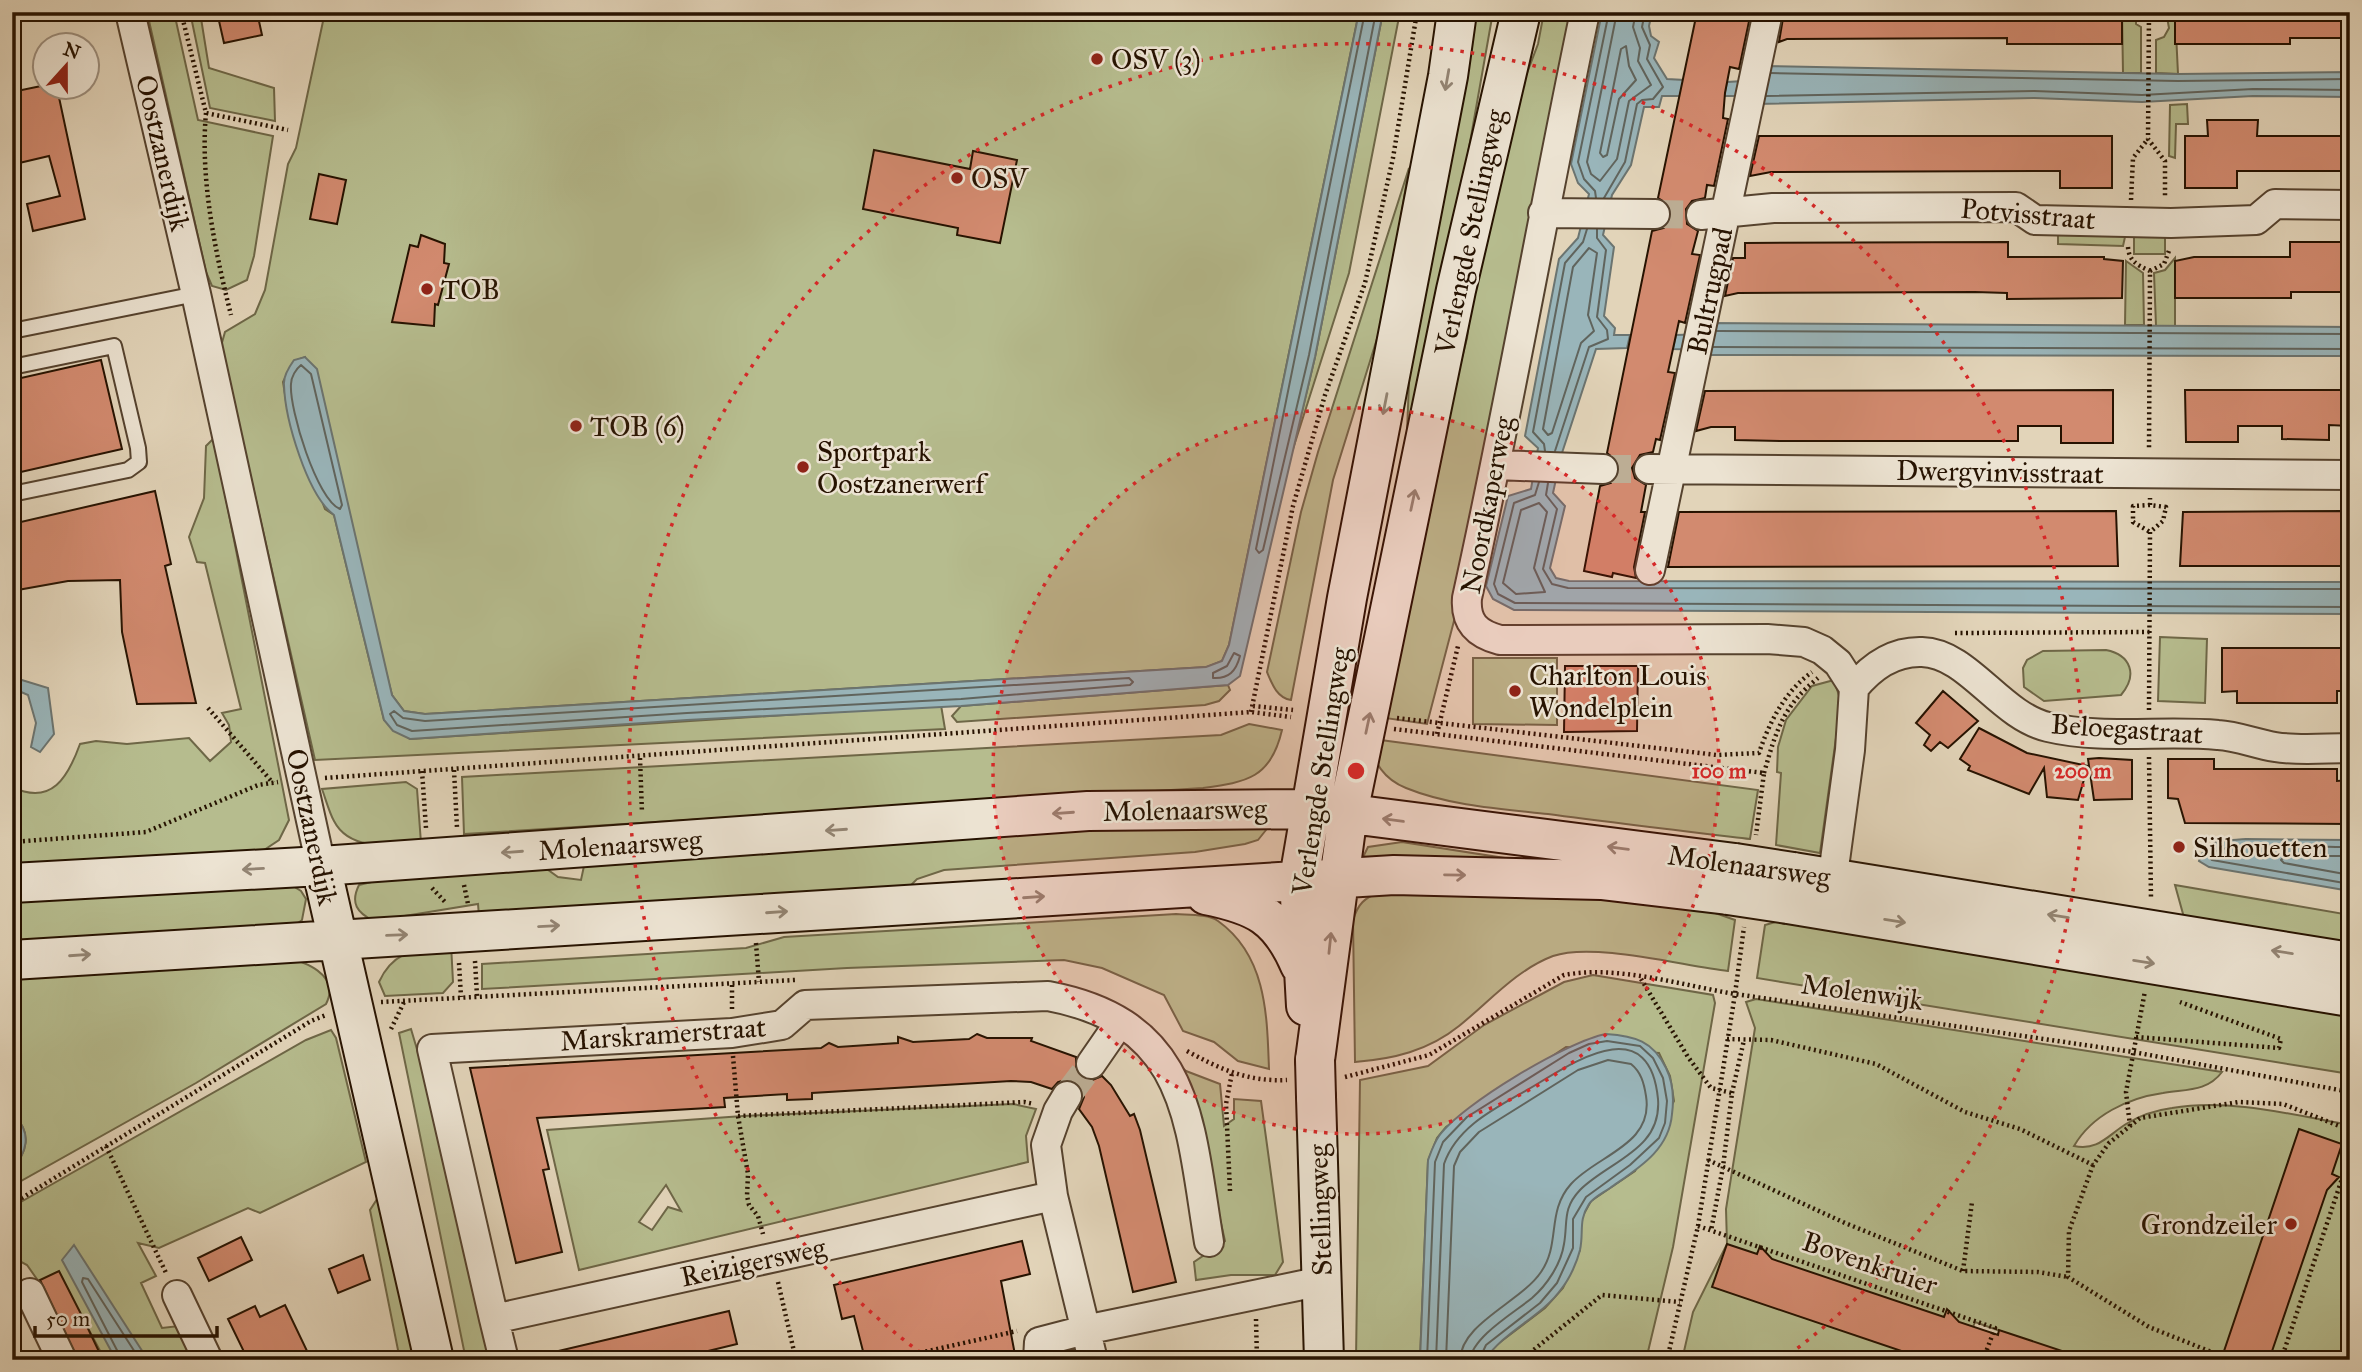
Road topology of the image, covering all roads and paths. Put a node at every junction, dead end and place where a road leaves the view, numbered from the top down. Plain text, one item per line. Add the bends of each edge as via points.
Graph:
1 (130, 12) edge
2 (181, 12) edge
3 (1416, 12) edge
4 (1457, 12) edge
5 (1521, 12) edge
6 (1585, 12) edge
7 (1768, 12) edge
8 (2149, 12) edge
9 (206, 113) junction
10 (288, 130) dead end
11 (2350, 205) edge
12 (1543, 214) junction
13 (1655, 215) tunnel mouth
14 (1714, 215) junction
15 (2171, 223) junction
16 (12, 233) edge
17 (12, 243) edge
18 (2150, 271) dead end
19 (195, 293) junction
20 (2150, 295) dead end
21 (231, 315) dead end
22 (12, 331) edge
23 (12, 367) edge
24 (2150, 370) dead end
25 (1508, 466) junction
26 (1603, 469) tunnel mouth
27 (1661, 469) junction
28 (2350, 475) edge
29 (12, 494) edge
30 (2150, 505) dead end
31 (2150, 532) dead end
32 (2149, 552) dead end
33 (1650, 569) dead end
34 (1348, 598) junction
35 (1476, 631) junction
36 (2151, 632) junction
37 (1943, 634) dead end
38 (1836, 661) junction
39 (1854, 688) junction
40 (1252, 706) junction
41 (208, 708) dead end
42 (1293, 709) dead end
43 (1251, 712) junction
44 (1291, 717) dead end
45 (1386, 717) dead end
46 (1439, 723) junction
47 (1386, 728) dead end
48 (2149, 733) junction
49 (1437, 734) junction
50 (2350, 748) edge
51 (640, 758) junction
52 (1764, 773) junction
53 (302, 780) junction
54 (273, 783) junction
55 (1254, 808) junction
56 (1330, 811) junction
57 (643, 817) dead end
58 (12, 842) edge
59 (321, 866) junction
60 (1338, 878) junction
61 (1299, 879) junction
62 (1741, 880) junction
63 (12, 883) edge
64 (1167, 887) junction
65 (1830, 894) junction
66 (337, 938) junction
67 (757, 949) dead end
68 (12, 960) edge
69 (2350, 962) edge
70 (2151, 972) junction
71 (1303, 974) junction
72 (1641, 978) junction
73 (759, 982) dead end
74 (1735, 994) junction
75 (477, 996) dead end
76 (2350, 996) edge
77 (2170, 999) dead end
78 (404, 1001) dead end
79 (354, 1004) junction
80 (1120, 1022) junction
81 (732, 1033) junction
82 (2136, 1037) junction
83 (1727, 1039) junction
84 (1744, 1040) junction
85 (2133, 1052) junction
86 (1315, 1060) junction
87 (1091, 1064) tunnel mouth
88 (1232, 1073) dead end
89 (1351, 1076) dead end
90 (1718, 1091) junction
91 (2350, 1092) edge
92 (1732, 1093) junction
93 (1063, 1104) joint
94 (738, 1116) junction
95 (2130, 1126) junction
96 (2350, 1130) edge
97 (106, 1146) junction
98 (2350, 1155) edge
99 (1708, 1160) junction
100 (2093, 1165) junction
101 (1723, 1167) junction
102 (1053, 1196) junction
103 (1230, 1201) dead end
104 (1972, 1202) dead end
105 (12, 1204) edge
106 (1698, 1226) junction
107 (1711, 1230) junction
108 (1209, 1242) dead end
109 (772, 1258) junction
110 (1963, 1272) junction
111 (2068, 1277) junction
112 (1322, 1281) junction
113 (30, 1293) dead end
114 (177, 1295) joint
115 (1255, 1295) junction
116 (1680, 1302) junction
117 (494, 1319) junction
118 (1085, 1330) junction
119 (1038, 1351) edge
120 (62, 1360) edge
121 (208, 1360) edge
122 (434, 1360) edge
123 (504, 1360) edge
124 (796, 1360) edge
125 (888, 1360) edge
126 (1093, 1360) edge
127 (1257, 1360) edge
128 (1324, 1360) edge
129 (1521, 1360) edge
130 (1667, 1360) edge
131 (1983, 1360) edge
132 (2213, 1360) edge
133 (2281, 1360) edge

1 - 19 street, Oostzanerdijk
2 - 9 path
3 - 40 path via 1393,158 1366,283 1325,395 1293,506
4 -> 34 main road, Verlengde Stellingweg
56 -> 5 main road, Verlengde Stellingweg
6 - 12 street, Noordkaperweg
7 - 14 street, Bultrugpad via 1753,87
8 - 15 path via 2148,139 2165,161 2165,206
9 - 10 path
9 - 21 path via 207,173
11 - 15 street, Potvisstraat via 2275,204 2256,220
12 - 13 street
12 - 25 street, Noordkaperweg
14 - 15 street, Potvisstraat via 1773,208 2016,207 2035,220
14 - 27 street, Bultrugpad via 1700,343
15 - 18 path via 2171,246 2164,264
16 - 17 lane
19 - 22 lane
19 - 53 street, Oostzanerdijk
20 - 24 path
23 - 29 lane via 114,346 139,462 128,470
25 - 26 street
25 - 35 street, Noordkaperweg via 1467,598 1469,621
27 - 28 street, Dwergvinvisstraat
27 - 33 street, Bultrugpad
30 - 31 path via 2133,506 2133,522
32 - 36 path
34 - 55 main road via 1307,703 1294,774 1278,796
34 - 56 main road, Verlengde Stellingweg
35 - 38 street, Noordkaperweg via 1500,640 1804,642
35 - 46 path via 1457,648
36 - 37 path
36 - 48 path
38 - 39 street, Noordkaperweg
38 - 46 path via 1804,678 1769,721 1759,753 1717,755
38 - 52 path via 1801,692 1779,721
39 - 48 street, Beloegastraat via 1870,669 1888,659 1922,652 1963,669 2026,720 2077,731
39 - 65 street
40 - 42 path
40 - 43 path
41 - 54 path
43 - 44 path
43 - 51 path
45 - 46 path
46 - 49 path
47 - 49 path
48 - 50 street, Beloegastraat via 2222,735 2280,748
48 - 70 path
49 - 52 path
51 - 53 path
51 - 57 path
52 - 62 path
53 - 54 path
53 - 59 street, Oostzanerdijk
54 - 58 path via 226,797 146,831
55 - 56 main road, Molenaarsweg
55 -> 59 main road, Molenaarsweg via 1088,811
56 - 60 main road, Verlengde Stellingweg
56 - 61 main road, Verlengde Stellingweg
62 -> 56 main road, Molenaarsweg
59 -> 63 main road, Molenaarsweg
59 - 66 main road, Oostzanerdijk
60 - 61 main road, Molenaarsweg
60 -> 62 main road, Molenaarsweg via 1522,877 1650,885
86 -> 60 main road, Verlengde Stellingweg
61 - 64 main road, Molenaarsweg
61 - 71 main road, Verlengde Stellingweg
62 - 65 main road, Molenaarsweg, bridge
62 - 74 path
66 -> 64 main road, Molenaarsweg
64 - 71 main road via 1255,908 1289,939
65 - 70 main road, Molenaarsweg
68 -> 66 main road, Molenaarsweg
66 - 79 main road, Oostzanerdijk
67 - 73 path
69 -> 70 main road, Molenaarsweg
70 - 76 main road, Molenaarsweg
70 - 82 path
71 - 86 main road, Verlengde Stellingweg
72 - 74 path, Molenwijk
72 - 89 path, Molenwijk via 1584,972 1564,975 1429,1055
72 - 90 path via 1688,1057
74 - 83 path
74 - 85 path, Molenwijk
75 - 78 path
77 - 82 path via 2281,1039 2279,1048
79 - 97 path via 311,1021
79 - 122 main road, Oostzanerdijk
80 - 81 street, Marskramerstraat via 1079,1002 1048,996 805,1005 782,1025
80 - 87 street
80 - 108 street, Marskramerstraat via 1158,1052 1178,1087 1189,1120
81 - 94 path
81 - 117 street, Marskramerstraat via 432,1049
82 - 85 path
83 - 84 path
83 - 90 path
84 - 92 path
84 - 100 path via 1771,1040 1876,1063 1965,1112 2020,1129
85 - 91 path, Molenwijk
85 - 95 path via 2126,1092
86 - 112 main road, Stellingweg, bridge
88 - 103 path via 1226,1104
90 - 92 path
90 - 99 path
92 - 101 path
93 - 94 path via 1024,1101
93 - 102 street via 1046,1145
94 - 109 path via 749,1205 758,1216
95 - 96 path via 2140,1118 2239,1102 2283,1104
95 - 100 path via 2109,1143
97 - 105 path
97 - 114 path
98 - 133 path
99 - 101 path
99 - 106 path
100 - 111 path via 2069,1231
101 - 107 path
101 - 110 path
102 - 109 street, Reizigersweg
102 - 118 street
104 - 110 path
106 - 107 path, Bovenkruier
106 - 116 path
107 - 131 path, Bovenkruier via 1995,1328
109 - 117 street, Reizigersweg
109 - 124 path
110 - 111 path via 2038,1272
111 - 132 path via 2149,1327 2214,1353
112 - 115 street
112 - 128 main road, Stellingweg
113 - 120 street
114 - 121 street
115 - 118 street
115 - 127 path
116 - 129 path via 1602,1295
116 - 130 path
117 - 123 street
118 - 119 street
118 - 126 street
119 - 125 path via 1019,1331

